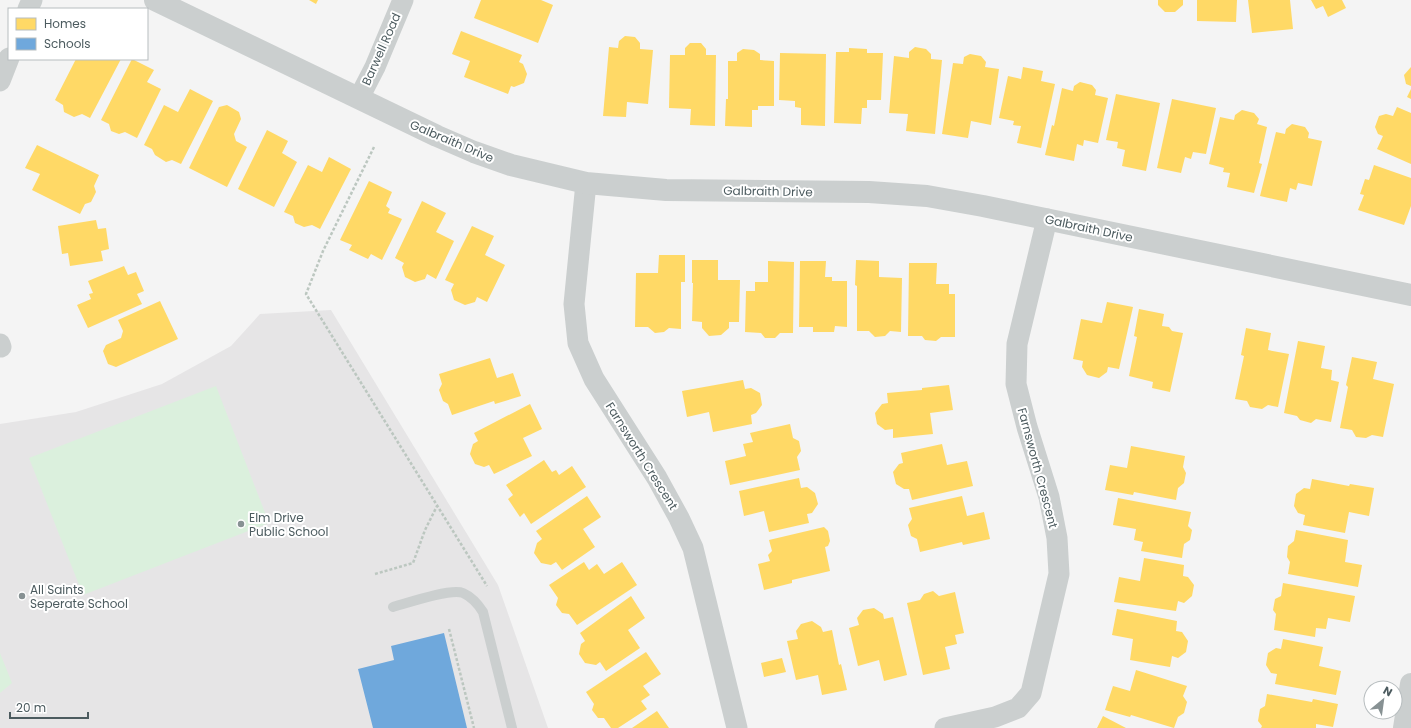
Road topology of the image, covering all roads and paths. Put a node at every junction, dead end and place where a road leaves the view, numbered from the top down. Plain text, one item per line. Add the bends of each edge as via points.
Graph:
1 (155, 0) edge
2 (403, 0) edge
3 (8, 60) edge
4 (0, 81) edge
5 (359, 98) junction
6 (374, 147) dead end
7 (586, 183) junction
8 (1047, 219) junction
9 (1411, 295) edge
10 (437, 506) junction
11 (375, 574) dead end
12 (393, 606) dead end
13 (483, 612) junction
14 (449, 629) dead end
15 (1411, 684) edge
16 (474, 728) edge
17 (512, 728) edge
18 (737, 728) edge
19 (945, 728) edge
20 (1404, 728) edge

1 - 5 street, Galbraith Drive
2 - 5 street, Barwell Road
3 - 4 street
5 - 7 street, Galbraith Drive via 474,152
6 - 10 path via 323,251 306,294
7 - 8 street, Galbraith Drive via 666,190 870,192 920,196
7 - 18 street, Farnsworth Crescent via 574,304 578,343 594,379 657,478 693,548
8 - 9 street, Galbraith Drive
8 - 19 street, Farnsworth Crescent via 1016,344 1016,384 1049,498 1057,538 1059,574 1031,693 1018,708 995,717
10 - 11 path via 413,563
10 - 13 path via 487,586
12 - 13 lane via 444,593 462,592 475,601
13 - 17 lane
14 - 16 path
15 - 20 street

